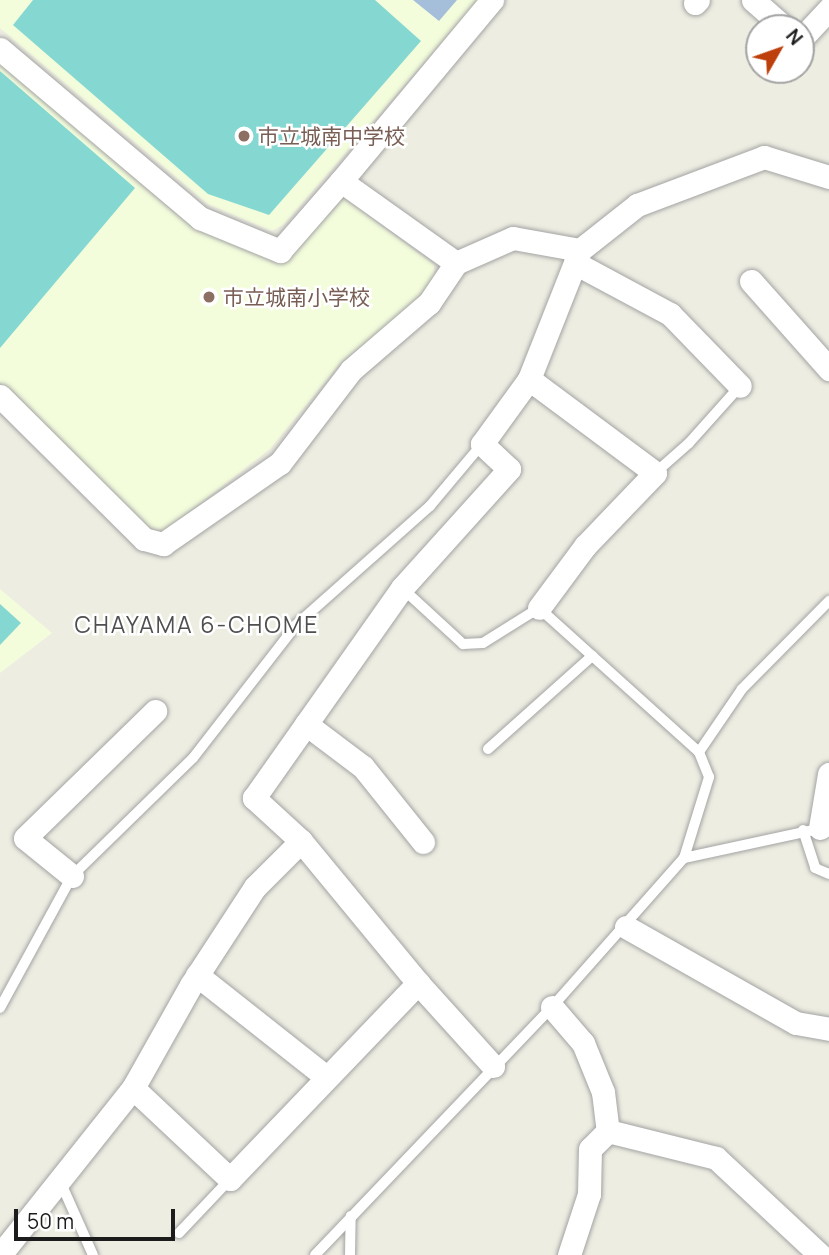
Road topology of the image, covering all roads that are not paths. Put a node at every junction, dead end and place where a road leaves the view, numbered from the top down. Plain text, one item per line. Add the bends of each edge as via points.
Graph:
1 (492, 0) edge
2 (753, 0) edge
3 (829, 9) edge
4 (769, 14) edge
5 (815, 24) edge
6 (0, 49) edge
7 (829, 177) edge
8 (341, 181) junction
9 (578, 256) junction
10 (456, 263) junction
11 (751, 281) dead end
12 (829, 369) edge
13 (529, 379) junction
14 (740, 386) joint
15 (0, 396) edge
16 (482, 444) junction
17 (655, 473) junction
18 (402, 588) junction
19 (829, 601) edge
20 (539, 608) junction
21 (592, 656) junction
22 (155, 711) dead end
23 (306, 724) junction
24 (488, 749) dead end
25 (699, 752) junction
26 (829, 774) edge
27 (817, 828) edge
28 (301, 841) junction
29 (423, 842) dead end
30 (684, 858) junction
31 (829, 874) edge
32 (72, 876) junction
33 (626, 927) junction
34 (197, 975) junction
35 (418, 983) junction
36 (552, 1006) junction
37 (0, 1007) edge
38 (829, 1029) edge
39 (493, 1066) junction
40 (326, 1077) junction
41 (133, 1088) junction
42 (608, 1131) junction
43 (59, 1179) junction
44 (230, 1179) junction
45 (351, 1216) junction
46 (179, 1233) dead end
47 (0, 1255) edge
48 (93, 1255) edge
49 (315, 1255) edge
50 (350, 1255) edge
51 (569, 1255) edge
52 (820, 1255) edge

1 - 8 street
2 - 4 street
3 - 5 street
6 - 8 street via 200,218 280,251
7 - 9 street via 764,157 637,205
8 - 10 street
9 - 10 street via 513,238
9 - 13 street
9 - 14 street via 670,314
10 - 15 street via 429,303 351,370 280,463 163,544 144,539
11 - 12 street
13 - 16 street
13 - 17 street
14 - 17 lane via 690,443
16 - 18 street via 509,469
16 - 32 lane via 430,506 296,625 193,758
17 - 20 street via 585,547
18 - 20 lane via 463,644 483,643
18 - 23 street
19 - 25 lane via 743,689
20 - 21 lane
21 - 24 lane
21 - 25 lane
22 - 32 street via 24,838
23 - 28 street via 254,798
23 - 29 street via 363,767
25 - 30 lane via 709,777
26 - 27 street
27 - 30 lane
27 - 31 lane via 816,868
28 - 34 street via 255,887
28 - 35 street
30 - 33 lane
32 - 37 lane
33 - 36 lane
33 - 38 street via 796,1023
34 - 40 street
34 - 41 street
35 - 39 street
35 - 40 street
36 - 39 lane
36 - 42 street via 583,1043 603,1092
39 - 45 lane
40 - 44 street
41 - 43 street
41 - 44 street
42 - 51 street via 590,1149 589,1194
42 - 52 street via 716,1158
43 - 47 street
43 - 48 lane
44 - 46 lane
45 - 49 lane
45 - 50 lane

